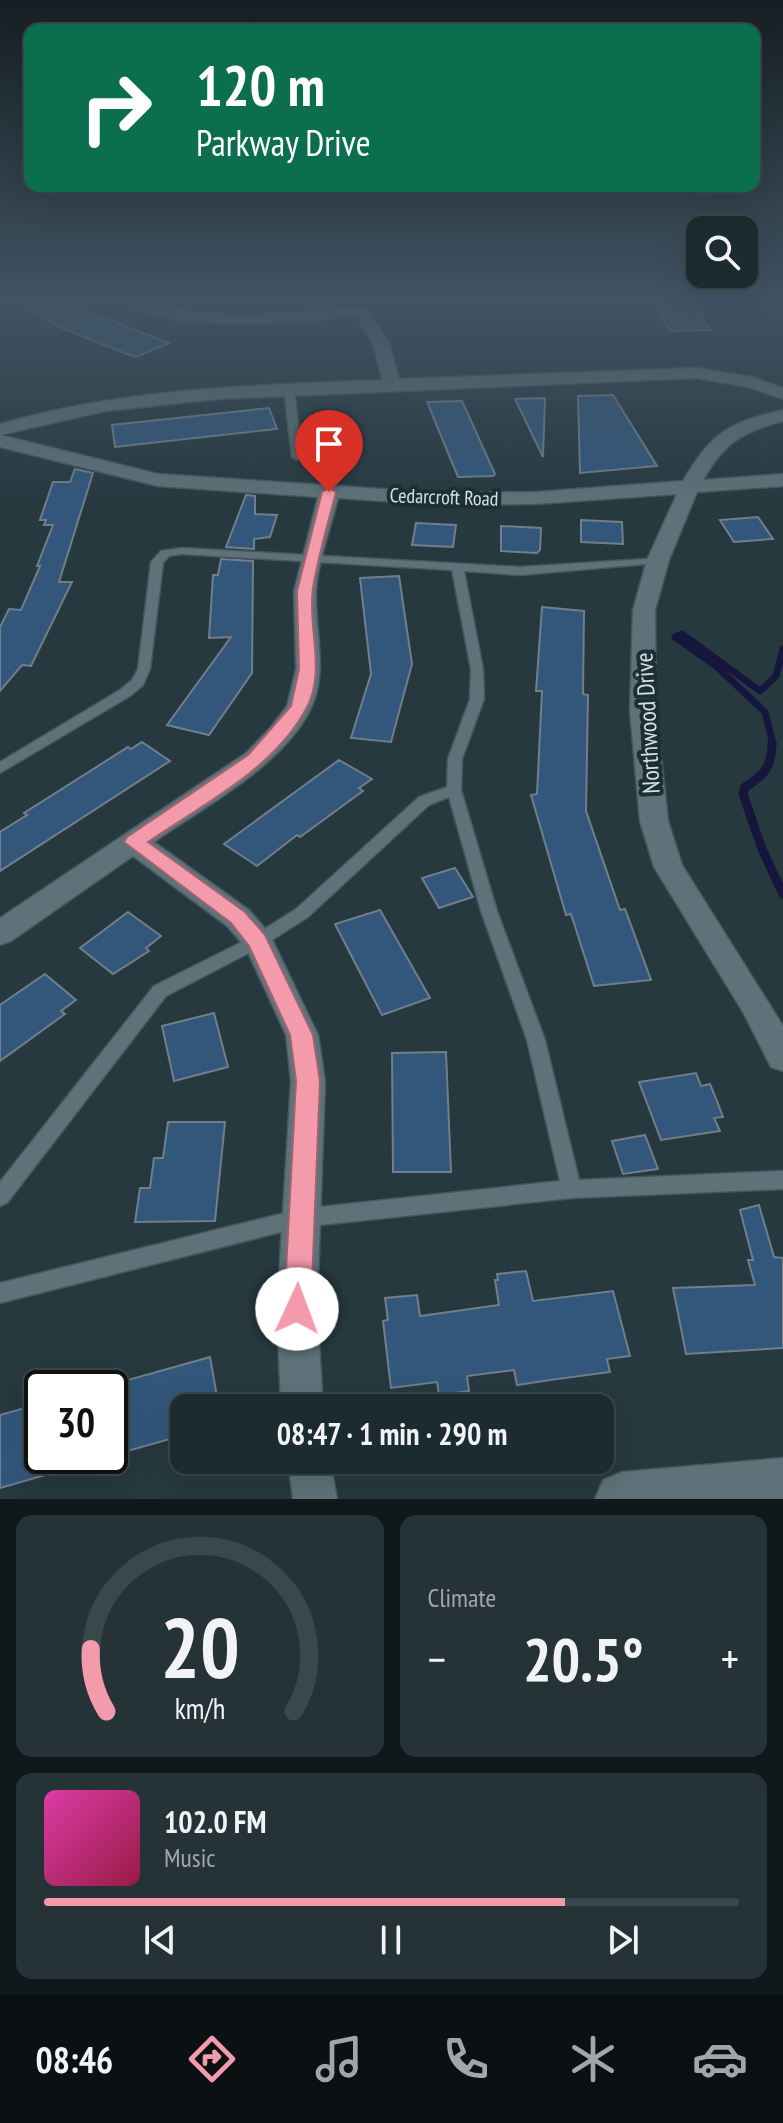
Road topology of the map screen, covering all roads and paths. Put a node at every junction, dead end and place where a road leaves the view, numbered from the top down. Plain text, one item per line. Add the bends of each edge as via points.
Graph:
1 (387, 367) edge
2 (392, 385) junction
3 (289, 389) junction
4 (783, 394) edge
5 (783, 415) edge
6 (4, 439) edge
7 (297, 457) dead end
8 (783, 480) edge
9 (690, 486) junction
10 (329, 492) junction
11 (311, 560) junction
12 (658, 560) junction
13 (457, 567) junction
14 (0, 768) edge
15 (454, 790) junction
16 (134, 842) junction
17 (0, 933) edge
18 (258, 941) junction
19 (783, 1057) edge
20 (783, 1180) edge
21 (572, 1189) junction
22 (0, 1197) edge
23 (301, 1218) junction
24 (0, 1293) edge
25 (301, 1394) edge
26 (311, 1474) edge
27 (783, 1485) edge
28 (315, 1499) edge
29 (622, 1499) edge

1 - 2 street
2 - 3 street
2 - 4 street via 696,373 752,382
3 - 6 street via 228,392 36,419
3 - 7 lane
5 - 9 street, Northwood Drive via 744,426 727,437 710,452
6 - 10 street, Cedarcroft Road via 158,480
8 - 9 street, Cedarcroft Road
9 - 10 street, Cedarcroft Road via 495,500
9 - 12 street, Northwood Drive
10 - 11 street
11 - 13 lane
11 - 14 lane via 165,553 157,562 138,682
11 - 16 street via 305,591 308,669 299,707 255,759
12 - 13 lane via 520,571
12 - 19 street, Northwood Drive via 644,610 643,711 654,821 668,867
13 - 15 lane via 477,669 477,699 455,759
15 - 18 lane via 424,801 302,913
15 - 21 lane via 489,911 536,1040
16 - 17 street
16 - 18 street via 219,902
18 - 22 lane via 160,991
18 - 23 street via 302,1035 308,1081
20 - 21 lane
21 - 23 lane
23 - 24 lane
23 - 25 street via 297,1309
26 - 28 street
27 - 29 street

